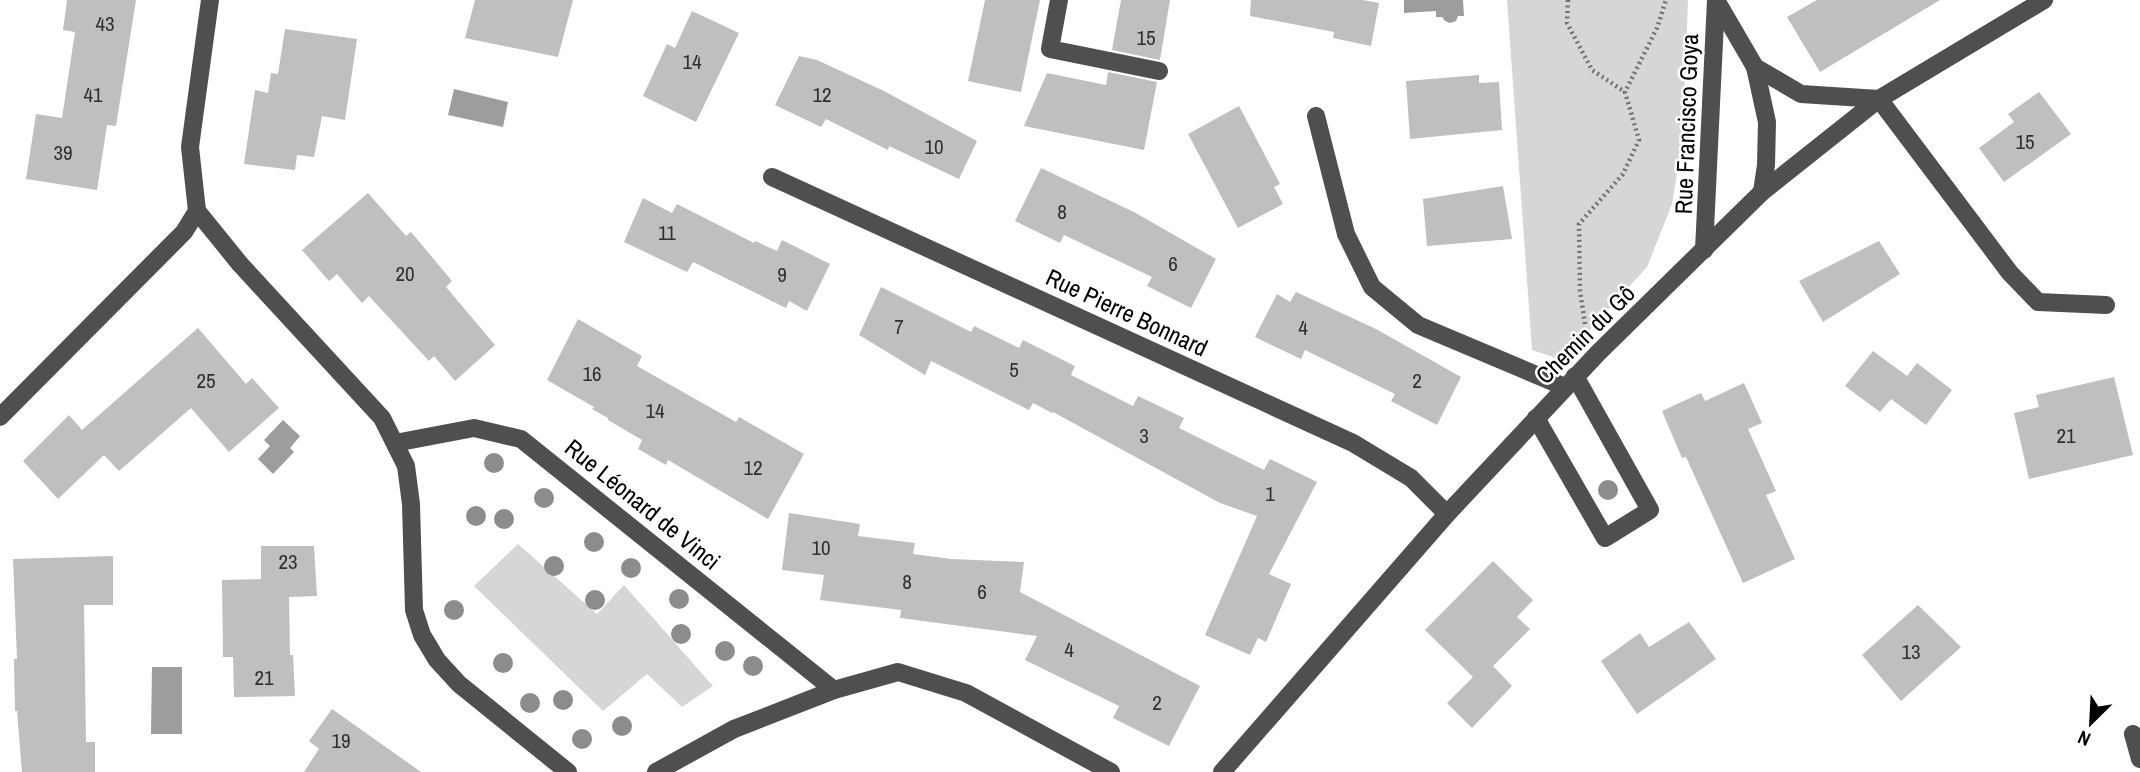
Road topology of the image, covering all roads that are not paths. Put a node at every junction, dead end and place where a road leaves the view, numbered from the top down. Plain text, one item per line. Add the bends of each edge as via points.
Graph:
1 (209, 0) edge
2 (1059, 0) edge
3 (1716, 0) edge
4 (2044, 0) edge
5 (1755, 68) junction
6 (1159, 71) dead end
7 (1879, 99) junction
8 (1316, 116) dead end
9 (772, 177) dead end
10 (1762, 192) junction
11 (197, 211) junction
12 (1704, 250) junction
13 (2106, 305) dead end
14 (1570, 382) junction
15 (0, 417) edge
16 (1536, 418) junction
17 (395, 443) junction
18 (1447, 514) junction
19 (834, 690) junction
20 (2133, 734) dead end
21 (2140, 759) edge
22 (568, 772) edge
23 (656, 772) edge
24 (1111, 772) edge
25 (1222, 772) edge

1 - 11 street via 191,147
2 - 6 street via 1050,49
3 - 5 street, Rue Francisco Goya
3 - 12 street, Rue Francisco Goya
4 - 7 street, Chemin du Gô
5 - 7 street via 1801,94
5 - 10 street via 1767,122
7 - 10 street, Chemin du Gô
7 - 13 street via 2010,273 2038,302
8 - 14 street via 1346,234 1372,286 1418,325
9 - 18 street, Rue Pierre Bonnard via 1353,443 1411,478
10 - 12 street, Chemin du Gô
11 - 15 street via 184,232
11 - 17 street via 382,418
12 - 14 street, Chemin du Gô
14 - 16 street, Chemin du Gô
14 - 16 street via 1650,510 1605,538
16 - 18 street, Chemin du Gô
17 - 19 street, Rue Léonard de Vinci via 474,428 521,439
17 - 22 street via 406,466 414,610 422,635 459,684
18 - 25 street, Chemin du Gô
19 - 23 street via 734,729
19 - 24 street via 898,671 966,693
20 - 21 street

